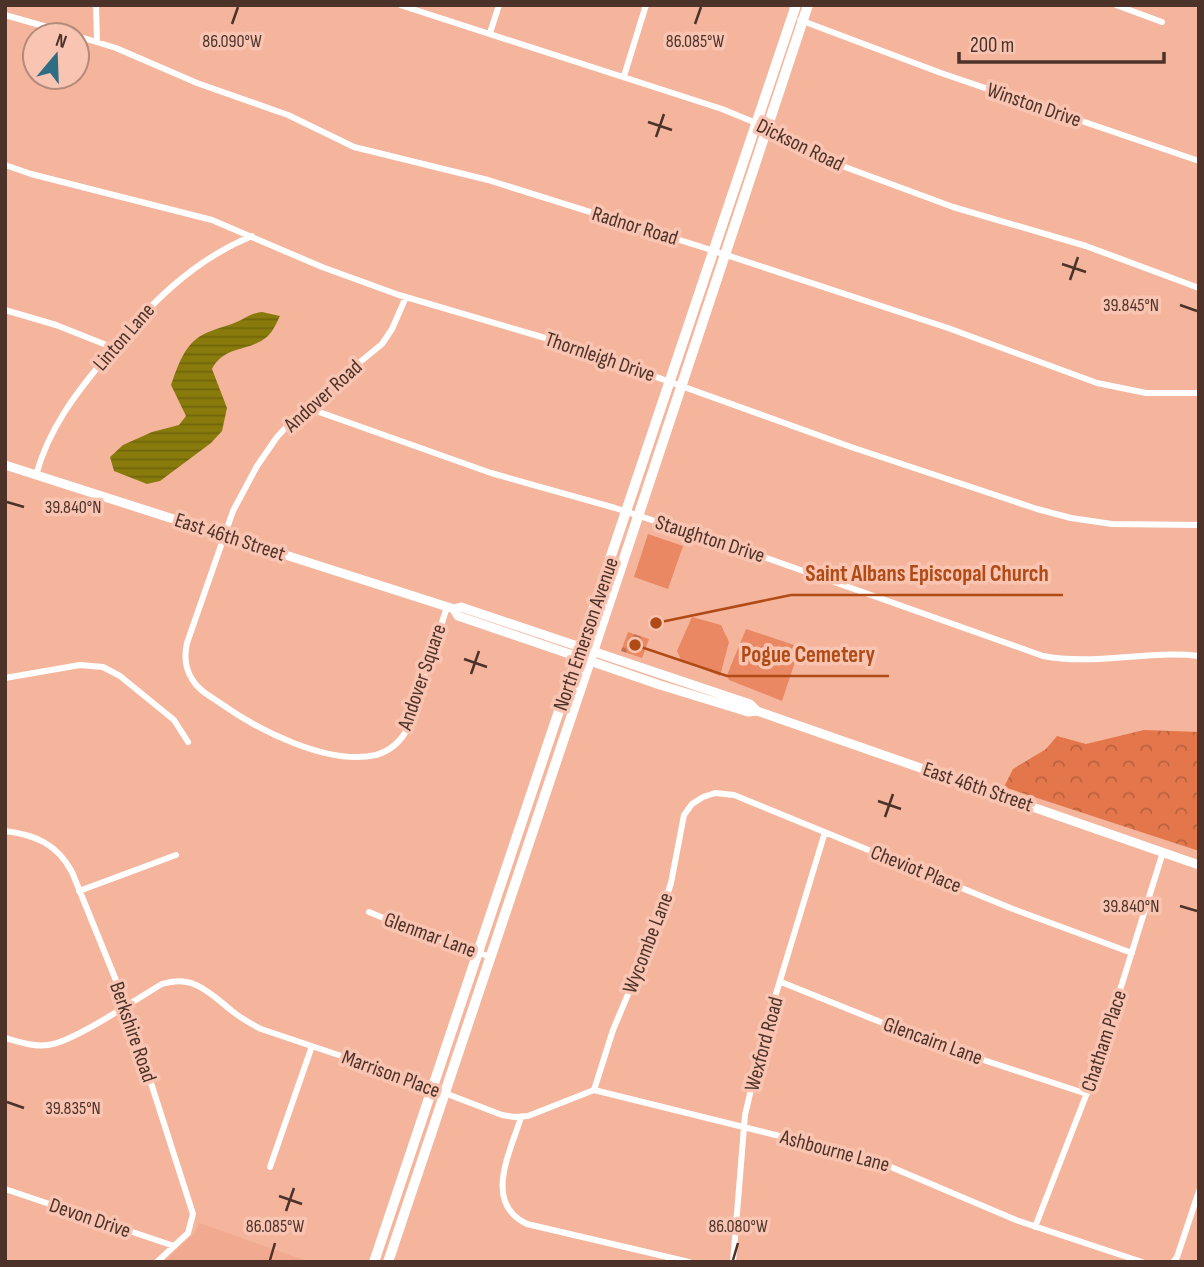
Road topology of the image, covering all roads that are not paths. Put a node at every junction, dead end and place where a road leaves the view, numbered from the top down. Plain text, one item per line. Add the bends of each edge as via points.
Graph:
1 (96, 5) edge
2 (400, 5) edge
3 (499, 5) edge
4 (646, 5) edge
5 (796, 5) edge
6 (808, 5) edge
7 (1116, 5) edge
8 (5, 15) edge
9 (797, 19) junction
10 (26, 21) edge
11 (1162, 22) dead end
12 (490, 33) junction
13 (91, 39) edge
14 (97, 41) junction
15 (624, 76) junction
16 (756, 123) junction
17 (766, 133) junction
18 (1199, 161) edge
19 (5, 165) edge
20 (252, 236) junction
21 (713, 251) junction
22 (726, 255) junction
23 (1199, 288) edge
24 (406, 297) junction
25 (5, 310) edge
26 (114, 348) junction
27 (670, 381) junction
28 (682, 385) junction
29 (1199, 393) edge
30 (305, 407) junction
31 (5, 465) edge
32 (36, 475) junction
33 (626, 512) junction
34 (639, 516) junction
35 (1199, 525) edge
36 (225, 535) junction
37 (450, 608) junction
38 (582, 646) junction
39 (594, 650) junction
40 (1199, 656) edge
41 (578, 657) junction
42 (590, 662) junction
43 (5, 678) edge
44 (757, 710) junction
45 (188, 742) dead end
46 (700, 798) joint
47 (5, 831) edge
48 (825, 832) junction
49 (1163, 852) junction
50 (176, 855) dead end
51 (1199, 865) edge
52 (79, 891) junction
53 (369, 912) dead end
54 (478, 953) junction
55 (1132, 953) junction
56 (491, 957) junction
57 (780, 982) junction
58 (126, 1005) junction
59 (5, 1038) edge
60 (312, 1046) junction
61 (433, 1088) junction
62 (594, 1090) junction
63 (444, 1093) junction
64 (1087, 1094) junction
65 (521, 1117) junction
66 (744, 1127) junction
67 (270, 1167) dead end
68 (5, 1189) edge
69 (1199, 1191) edge
70 (1035, 1227) junction
71 (174, 1247) junction
72 (1175, 1259) edge
73 (157, 1262) edge
74 (374, 1262) edge
75 (388, 1262) edge
76 (689, 1262) edge
77 (733, 1262) edge
78 (1142, 1262) edge

1 - 14 street
2 - 12 street, Dickson Road
3 - 12 street
4 - 15 street
5 - 9 main road, North Emerson Avenue
6 - 9 main road, North Emerson Avenue
7 - 11 street
8 - 10 street, Radnor Road
9 - 16 main road, North Emerson Avenue
9 - 17 main road, North Emerson Avenue
9 - 18 street, Winston Drive
12 - 15 street, Dickson Road
13 - 14 street, Radnor Road
14 - 21 street, Radnor Road via 288,115 354,147 488,180
15 - 16 street, Dickson Road
16 - 17 street, Dickson Road
16 - 21 main road, North Emerson Avenue
17 - 22 main road, North Emerson Avenue
17 - 23 street, Dickson Road via 953,207 1086,246
19 - 20 street, Thornleigh Drive via 188,213
20 - 24 street, Thornleigh Drive
20 - 26 street, Linton Lane via 179,279
21 - 22 street, Radnor Road
21 - 27 main road, North Emerson Avenue
22 - 28 main road, North Emerson Avenue
22 - 29 street, Radnor Road via 1097,383 1146,393
24 - 27 street, Thornleigh Drive via 531,333
24 - 30 street, Andover Road via 378,348
25 - 26 street
26 - 32 street, Linton Lane via 61,415
27 - 28 street, Thornleigh Drive
27 - 33 main road, North Emerson Avenue
28 - 34 main road, North Emerson Avenue
28 - 35 street, Thornleigh Drive via 1043,511 1121,525
30 - 33 street, Staughton Drive via 491,473
30 - 36 street, Andover Road via 257,466
31 - 32 main road, East 46th Street
32 - 36 main road, East 46th Street
33 - 34 street, Staughton Drive
33 - 38 main road, North Emerson Avenue
34 - 39 main road, North Emerson Avenue
34 - 40 street, Staughton Drive via 1043,656 1077,660 1143,654
36 - 37 main road, East 46th Street
36 - 37 street, Andover Square via 187,643 188,671 198,687 240,717 303,746 366,756 384,752 399,741
37 - 38 main road, East 46th Street via 461,607
37 - 41 main road, East 46th Street via 458,617
38 - 39 main road, East 46th Street
38 - 41 main road, North Emerson Avenue
39 - 42 main road, North Emerson Avenue
39 - 44 main road, East 46th Street
41 - 42 main road, East 46th Street
41 - 54 main road, North Emerson Avenue
42 - 44 main road, East 46th Street via 748,712
42 - 56 main road, North Emerson Avenue
43 - 45 street via 80,665 106,668 174,720
44 - 49 main road, East 46th Street
46 - 48 street, Cheviot Place via 731,794
46 - 62 street, Wycombe Lane via 683,818 671,883
47 - 52 street, Berkshire Road via 28,834 51,845 68,864
48 - 55 street, Cheviot Place
48 - 57 street, Wexford Road
49 - 51 main road, East 46th Street
49 - 55 street, Chatham Place
50 - 52 street
52 - 58 street, Berkshire Road
53 - 54 street, Glenmar Lane
54 - 56 street, Glenmar Lane
54 - 61 main road, North Emerson Avenue
55 - 64 street, Chatham Place
56 - 63 main road, North Emerson Avenue
57 - 64 street, Glencairn Lane via 934,1044
57 - 66 street, Wexford Road
58 - 59 street, Marrison Place via 51,1045
58 - 60 street, Marrison Place via 162,984 193,983 252,1025
58 - 71 street, Berkshire Road via 193,1210 190,1230
60 - 61 street, Marrison Place
60 - 67 street
61 - 63 street, Marrison Place
61 - 74 main road, North Emerson Avenue
62 - 65 street
62 - 66 street, Ashbourne Lane
63 - 65 street, Marrison Place via 502,1115
63 - 75 main road, North Emerson Avenue
64 - 70 street, Chatham Place
65 - 76 street via 501,1186 504,1202 515,1217 527,1224
66 - 70 street, Ashbourne Lane via 872,1159
66 - 77 street, Wexford Road
68 - 71 street, Devon Drive
69 - 72 street
70 - 78 street, Ashbourne Lane
71 - 73 street, Berkshire Road

